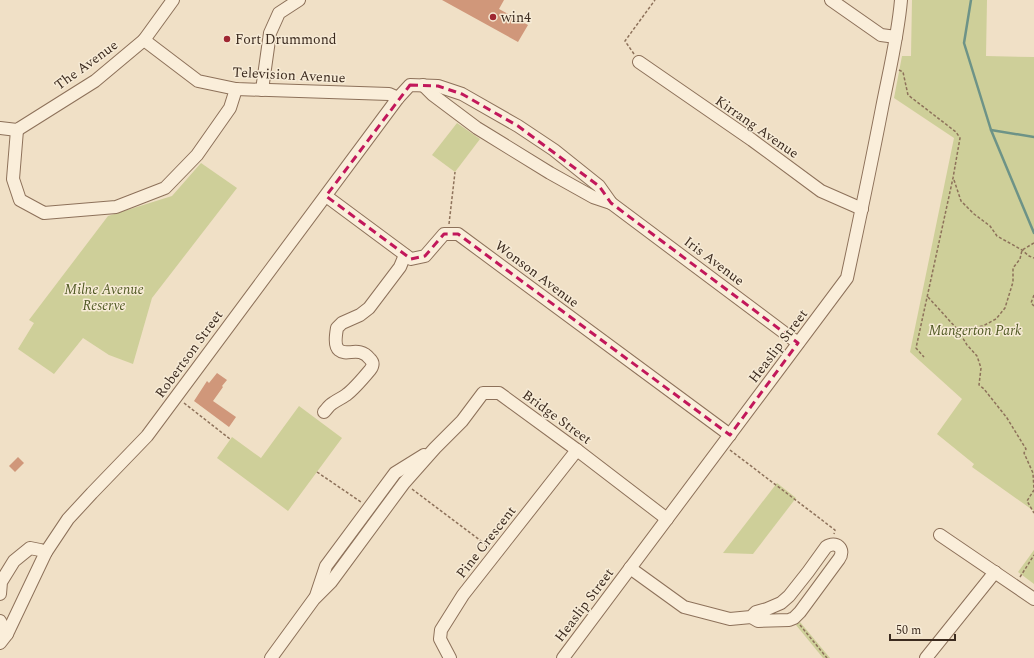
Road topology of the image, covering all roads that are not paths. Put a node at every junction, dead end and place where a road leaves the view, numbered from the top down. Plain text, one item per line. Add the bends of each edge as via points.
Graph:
1 (173, 0) edge
2 (299, 0) edge
3 (831, 0) edge
4 (901, 0) edge
5 (896, 36) junction
6 (144, 40) junction
7 (639, 62) road end
8 (410, 85) joint
9 (423, 85) junction
10 (236, 89) junction
11 (262, 90) junction
12 (398, 98) junction
13 (0, 128) edge
14 (17, 130) junction
15 (326, 196) junction
16 (611, 203) junction
17 (862, 209) junction
18 (405, 255) junction
19 (798, 343) junction
20 (324, 412) dead end
21 (726, 440) junction
22 (435, 448) junction
23 (576, 450) junction
24 (667, 519) junction
25 (940, 535) dead end
26 (46, 552) junction
27 (630, 568) junction
28 (995, 572) junction
29 (0, 594) edge
30 (314, 599) junction
31 (1034, 599) edge
32 (751, 617) junction
33 (0, 621) edge
34 (4, 638) edge
35 (271, 658) edge
36 (450, 658) edge
37 (563, 658) edge
38 (926, 658) edge

1 - 6 street, The Avenue
2 - 11 street via 279,13 270,33
3 - 5 street via 880,35
4 - 5 street, Heaslip Street
5 - 17 street, Heaslip Street
6 - 10 street, Television Avenue via 198,81
6 - 14 street, The Avenue via 95,81
7 - 17 street, Kirrang Avenue via 821,191
8 - 9 street, Iris Avenue
8 - 12 street, Robertson Street
9 - 16 street, Iris Avenue via 477,128 550,173 593,197
9 - 16 street, Iris Avenue via 438,86 462,94 518,126 554,150 599,186
10 - 11 street, Television Avenue
10 - 14 street via 230,108 197,155 165,188 116,207 44,213 20,200 13,179
11 - 12 street, Television Avenue via 389,94
12 - 15 street, Robertson Street
13 - 14 street
15 - 18 street
15 - 26 street, Robertson Street via 147,436 68,519
16 - 19 street, Iris Avenue
17 - 19 street, Heaslip Street via 847,278
18 - 20 street via 400,267 369,308 337,328 336,346 339,350 363,352 373,363 370,370 345,396 333,402
18 - 21 street, Wonson Avenue via 411,259 425,256 444,234 458,234
19 - 21 street, Heaslip Street
21 - 24 street, Heaslip Street
22 - 23 street, Bridge Street via 462,421 483,393 498,393
22 - 30 street, Bridge Street via 404,483 331,582
22 - 30 street, Bridge Street via 395,473 326,566
23 - 24 street, Bridge Street
23 - 36 street, Pine Crescent via 496,552 441,630 440,639
24 - 27 street, Heaslip Street
25 - 28 street
26 - 29 street via 30,548 14,561 1,582
26 - 34 street, Robertson Street
27 - 32 street via 684,607 730,619
27 - 37 street, Heaslip Street
28 - 31 street
28 - 38 street
30 - 35 street, Bridge Street
32 - 32 street via 789,596 829,544 840,548 842,555 794,618 758,622
33 - 34 street

